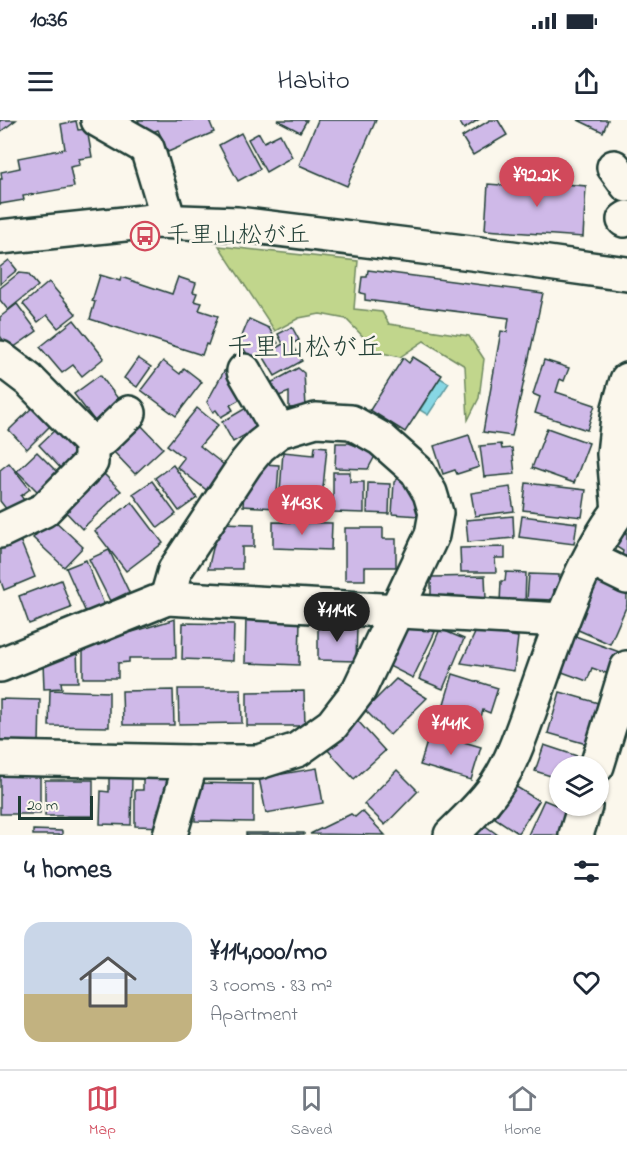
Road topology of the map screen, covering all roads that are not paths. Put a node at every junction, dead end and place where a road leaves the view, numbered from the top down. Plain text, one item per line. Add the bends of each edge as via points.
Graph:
1 (98, 120) edge
2 (168, 220) junction
3 (0, 237) edge
4 (627, 274) edge
5 (0, 358) edge
6 (244, 371) dead end
7 (627, 380) edge
8 (129, 413) dead end
9 (279, 431) junction
10 (91, 443) junction
11 (623, 506) edge
12 (0, 531) edge
13 (590, 559) junction
14 (627, 577) edge
15 (167, 598) junction
16 (397, 611) junction
17 (562, 620) junction
18 (0, 665) edge
19 (627, 668) edge
20 (600, 756) edge
21 (0, 758) edge
22 (191, 762) junction
23 (582, 816) edge
24 (170, 835) edge
25 (451, 835) edge
26 (576, 835) edge

1 - 2 street via 147,148
2 - 3 street
2 - 4 street via 237,224
5 - 10 street via 29,380
6 - 9 street
7 - 11 street via 619,408 614,454
8 - 10 street via 102,439
9 - 15 street via 246,463 175,570
9 - 16 street via 316,420 351,422 381,439 417,471 436,513 432,535
10 - 12 street via 91,462 44,510
11 - 13 street
13 - 14 street
13 - 17 street
15 - 16 street
15 - 18 street
16 - 17 street
16 - 22 street via 359,690 332,725 297,750 259,762
17 - 25 street via 502,775
19 - 20 street
21 - 22 street
22 - 24 street
23 - 26 street

